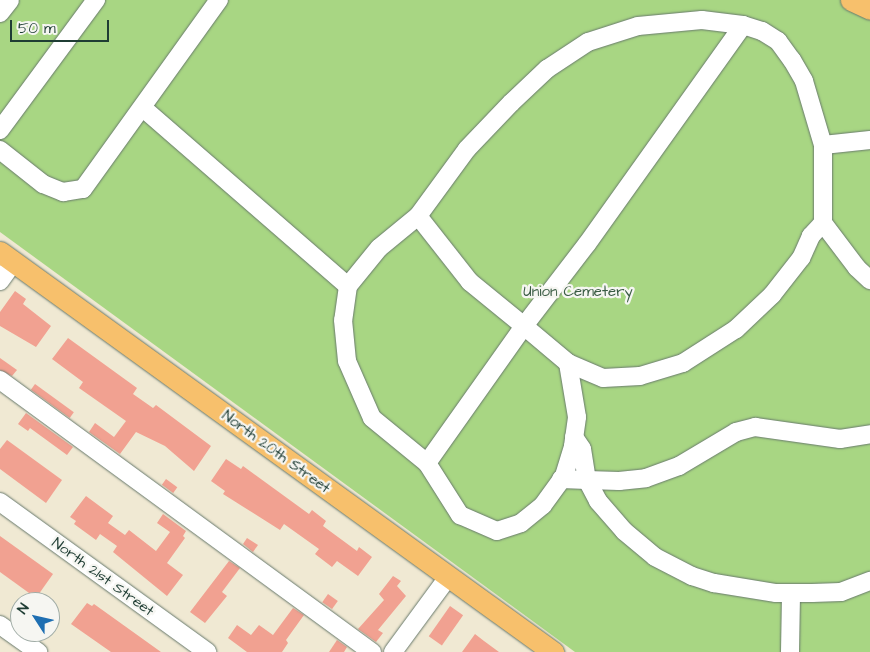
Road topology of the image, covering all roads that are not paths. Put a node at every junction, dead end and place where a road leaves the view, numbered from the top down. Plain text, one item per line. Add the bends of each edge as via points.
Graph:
1 (10, 0) edge
2 (96, 0) edge
3 (219, 0) edge
4 (851, 0) edge
5 (870, 8) edge
6 (0, 13) edge
7 (743, 25) junction
8 (143, 108) junction
9 (0, 130) edge
10 (870, 140) edge
11 (823, 145) junction
12 (0, 150) edge
13 (418, 216) junction
14 (823, 223) junction
15 (7, 257) edge
16 (870, 280) edge
17 (0, 281) edge
18 (348, 286) junction
19 (524, 326) junction
20 (568, 363) junction
21 (0, 380) edge
22 (870, 434) edge
23 (574, 437) junction
24 (427, 464) junction
25 (561, 479) junction
26 (587, 480) junction
27 (0, 502) edge
28 (448, 576) junction
29 (870, 581) edge
30 (791, 593) junction
31 (0, 625) edge
32 (38, 652) edge
33 (207, 652) edge
34 (372, 652) edge
35 (393, 652) edge
36 (553, 652) edge
37 (790, 652) edge

1 - 6 street
2 - 9 street
3 - 8 street via 173,61
4 - 5 main road
7 - 11 street via 778,41 792,60 804,81
7 - 13 street via 702,20 638,26 588,42 547,69 466,149
7 - 19 street via 587,244
8 - 12 street via 128,124 84,189 63,192 43,184
8 - 18 street
10 - 11 street
11 - 14 street
13 - 18 street via 379,248
13 - 19 street via 470,282
14 - 16 street
14 - 20 street via 772,295 736,329 683,363 640,376 603,378
15 - 17 street
15 - 28 main road, North 20th Street
18 - 24 street via 343,320 347,361 360,393 372,418
19 - 20 street
19 - 24 street
20 - 23 street via 577,417
21 - 34 street
22 - 26 street via 840,439 754,427 736,432 679,466 646,478
23 - 25 street
23 - 26 street via 582,449
24 - 25 street via 460,515 497,531 521,523 543,505
25 - 26 street
26 - 30 street via 598,501 624,531 656,557 714,583
27 - 33 street, North 21st Street
28 - 35 street
28 - 36 main road, North 20th Street
29 - 30 street via 841,592
30 - 37 street
31 - 32 street

